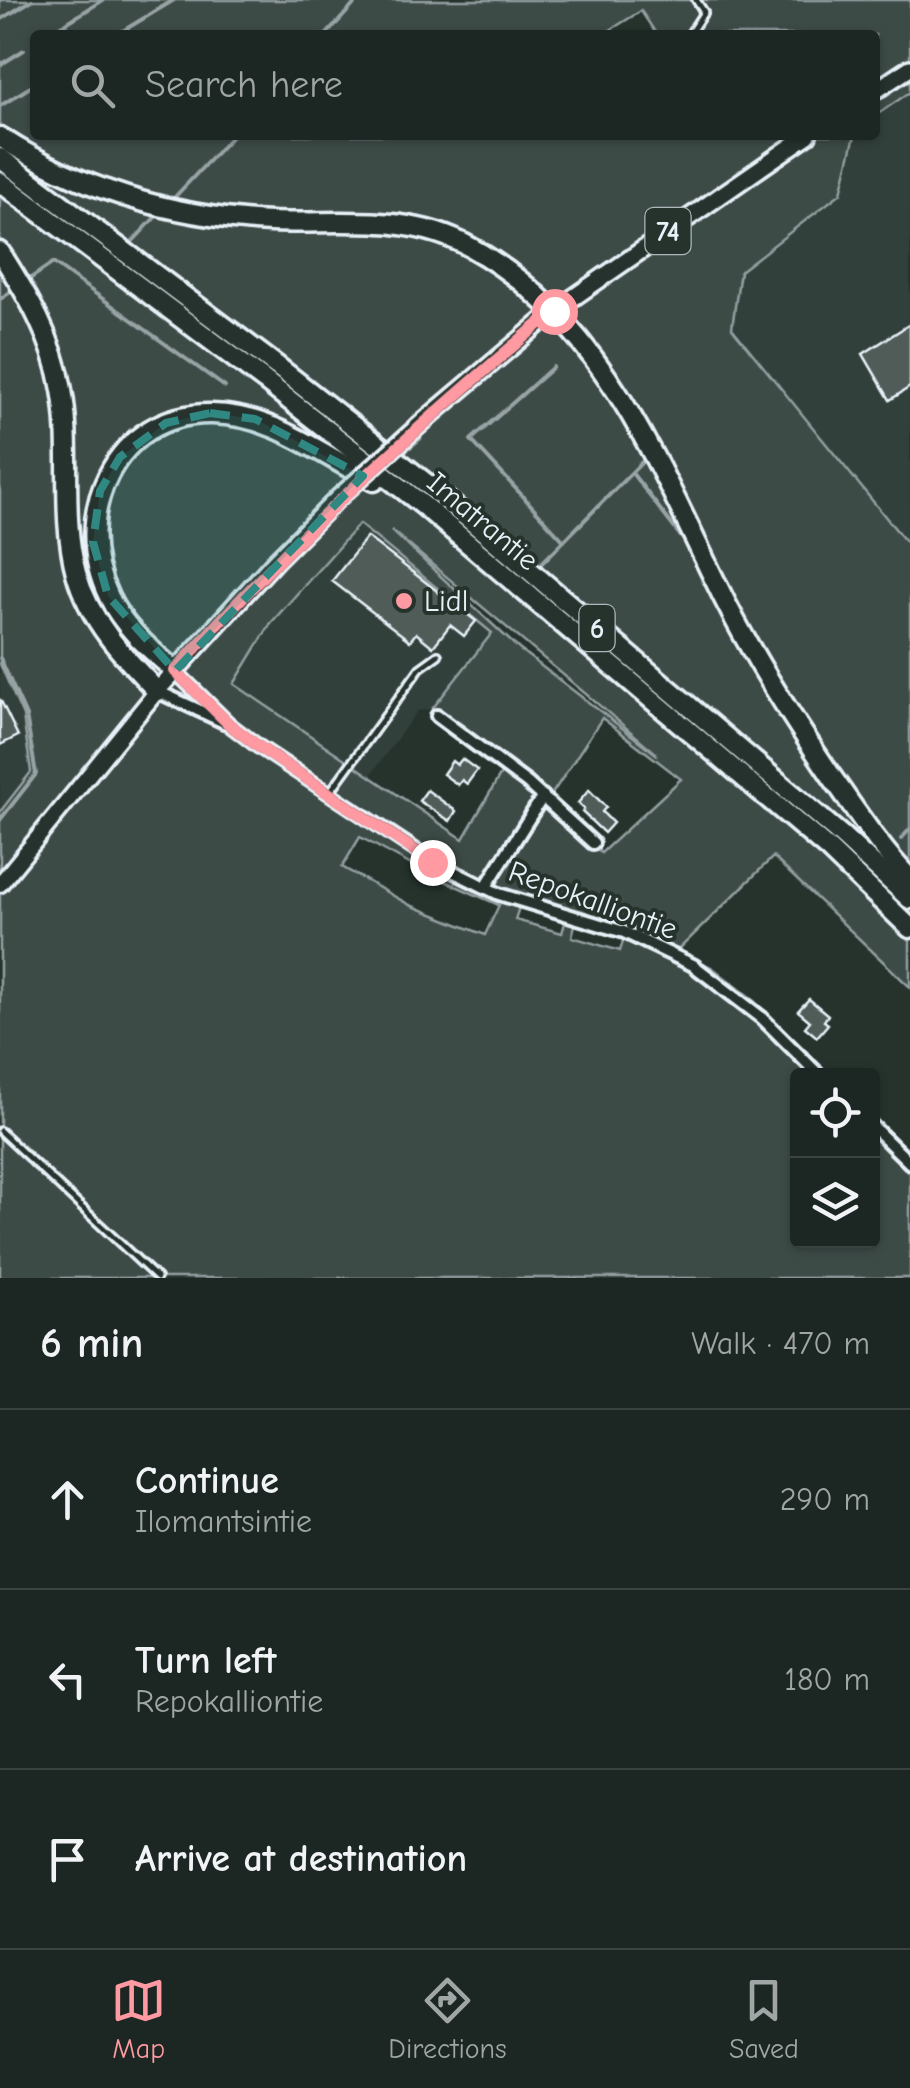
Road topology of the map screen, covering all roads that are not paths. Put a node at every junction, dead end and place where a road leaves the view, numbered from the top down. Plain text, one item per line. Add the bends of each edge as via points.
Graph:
1 (696, 0) edge
2 (692, 30) edge
3 (910, 68) edge
4 (880, 88) edge
5 (0, 137) edge
6 (801, 140) edge
7 (0, 158) edge
8 (0, 182) edge
9 (0, 252) edge
10 (554, 311) junction
11 (424, 506) junction
12 (438, 656) dead end
13 (175, 671) junction
14 (158, 691) junction
15 (437, 716) dead end
16 (230, 725) junction
17 (328, 794) junction
18 (543, 796) junction
19 (593, 843) dead end
20 (910, 879) edge
21 (0, 884) edge
22 (485, 888) junction
23 (910, 899) edge
24 (910, 928) edge
25 (812, 1068) edge
26 (0, 1131) edge
27 (880, 1134) edge
28 (910, 1162) edge
29 (156, 1278) edge

1 - 2 lane via 704,12
3 - 4 main road
5 - 10 highway via 70,177 164,208 239,220 430,229 508,271
6 - 10 main road, 74
7 - 23 highway, Imatrantie / 6 via 436,491
8 - 11 highway, Imatrantie / 6
9 - 14 highway via 26,292 63,391 76,573 102,629
10 - 13 main road, 74, bridge via 338,498
10 - 20 highway via 636,422 726,604 788,711
11 - 13 highway via 254,419 187,416 147,433 108,473 93,542 118,614
11 - 24 highway, Imatrantie / 6 via 829,850
12 - 17 lane via 420,668
13 - 14 main road, 74
13 - 16 street, Repokalliontie
14 - 16 street, Repokalliontie
14 - 21 main road
15 - 18 street, Repokalliontie
16 - 17 street, Repokalliontie
17 - 22 street, Repokalliontie
18 - 19 street, Repokalliontie
18 - 22 street, Repokalliontie
22 - 25 street, Repokalliontie via 624,932 694,964
26 - 29 lane
27 - 28 street

